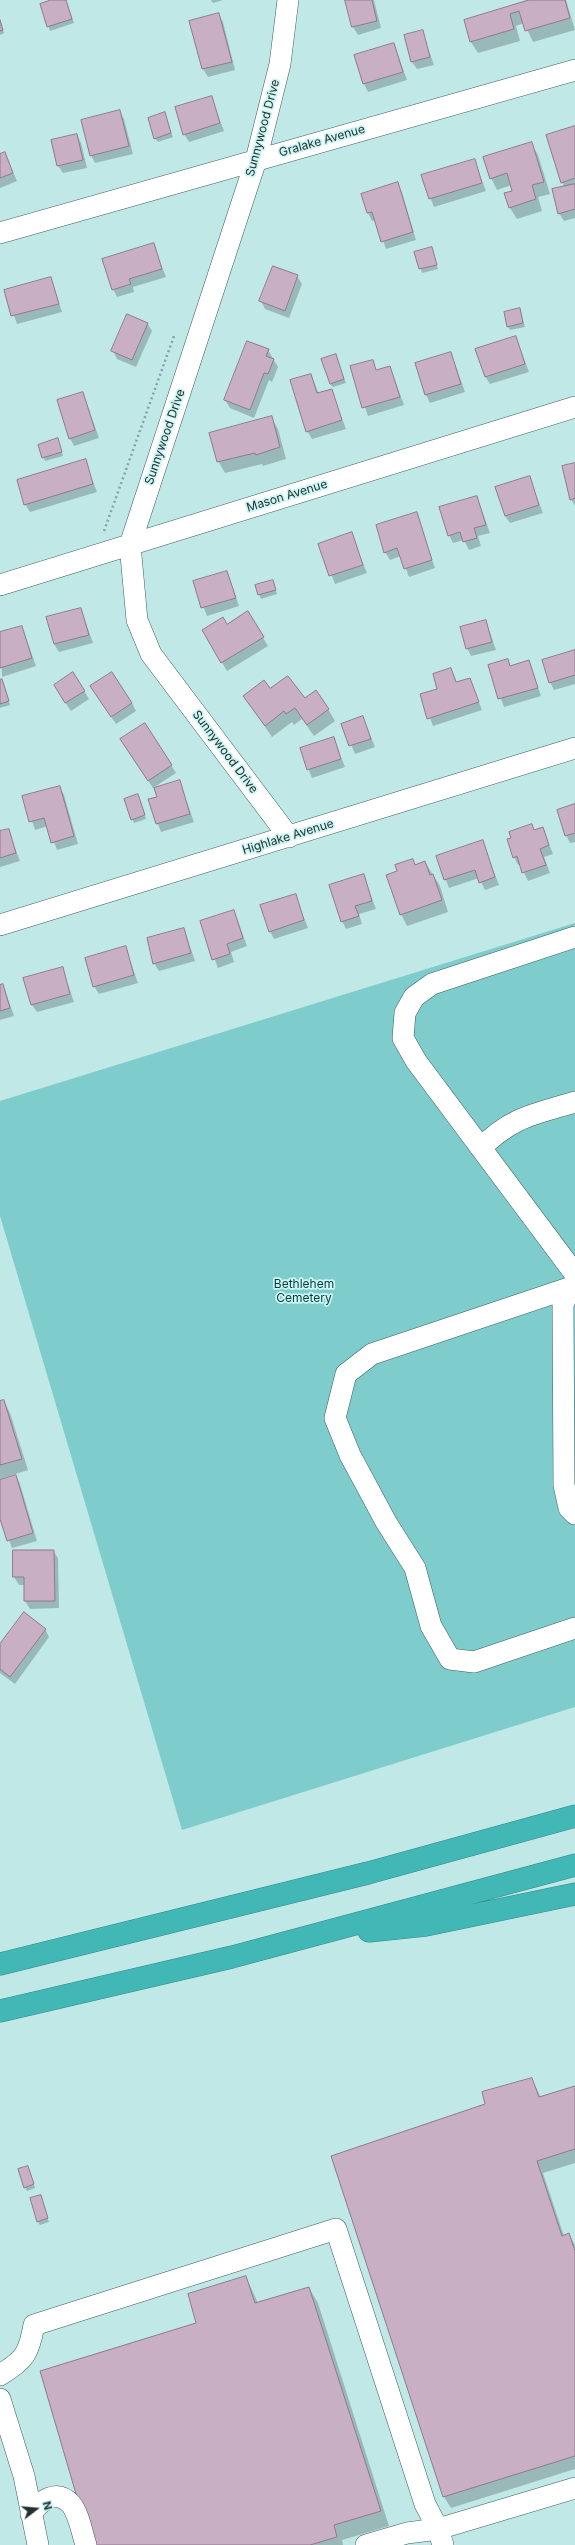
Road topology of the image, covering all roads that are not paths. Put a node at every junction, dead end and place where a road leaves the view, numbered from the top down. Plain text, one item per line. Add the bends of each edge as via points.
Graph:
1 (288, 0) edge
2 (575, 70) edge
3 (256, 160) junction
4 (0, 233) edge
5 (575, 407) edge
6 (130, 545) junction
7 (0, 585) edge
8 (575, 748) edge
9 (289, 837) junction
10 (0, 925) edge
11 (575, 937) edge
12 (575, 1102) edge
13 (481, 1148) junction
14 (573, 1283) edge
15 (575, 1514) edge
16 (575, 1628) edge
17 (575, 1816) edge
18 (575, 1864) edge
19 (575, 1894) edge
20 (304, 1938) junction
21 (0, 1964) edge
22 (0, 2011) edge
23 (0, 2375) edge
24 (0, 2398) edge
25 (575, 2488) edge
26 (31, 2514) junction
27 (441, 2537) edge
28 (38, 2545) edge
29 (86, 2545) edge
30 (366, 2545) edge

1 - 3 street, Sunnywood Drive via 280,64
2 - 3 street, Gralake Avenue
3 - 4 street, Gralake Avenue
3 - 6 street, Sunnywood Drive
5 - 6 street, Mason Avenue
6 - 7 street, Mason Avenue
6 - 9 street, Sunnywood Drive via 137,620 151,654
8 - 9 street, Highlake Avenue
9 - 10 street, Highlake Avenue
11 - 13 street via 432,984 414,997 405,1014 403,1038 416,1061
12 - 13 street via 521,1118 498,1131
13 - 14 street
14 - 15 street via 562,1305 564,1485 569,1508
14 - 16 street via 372,1354 346,1374 336,1418 350,1454 379,1509 415,1568 431,1626 450,1659 474,1662
17 - 21 highway via 368,1873
18 - 20 highway
19 - 20 highway via 426,1925
20 - 22 highway via 232,1958
23 - 27 street via 19,2364 30,2348 34,2325 336,2229 425,2504
24 - 26 street via 24,2476
25 - 27 street
26 - 28 street
26 - 29 street via 39,2502 51,2497 63,2498 72,2505
27 - 30 street via 407,2533

